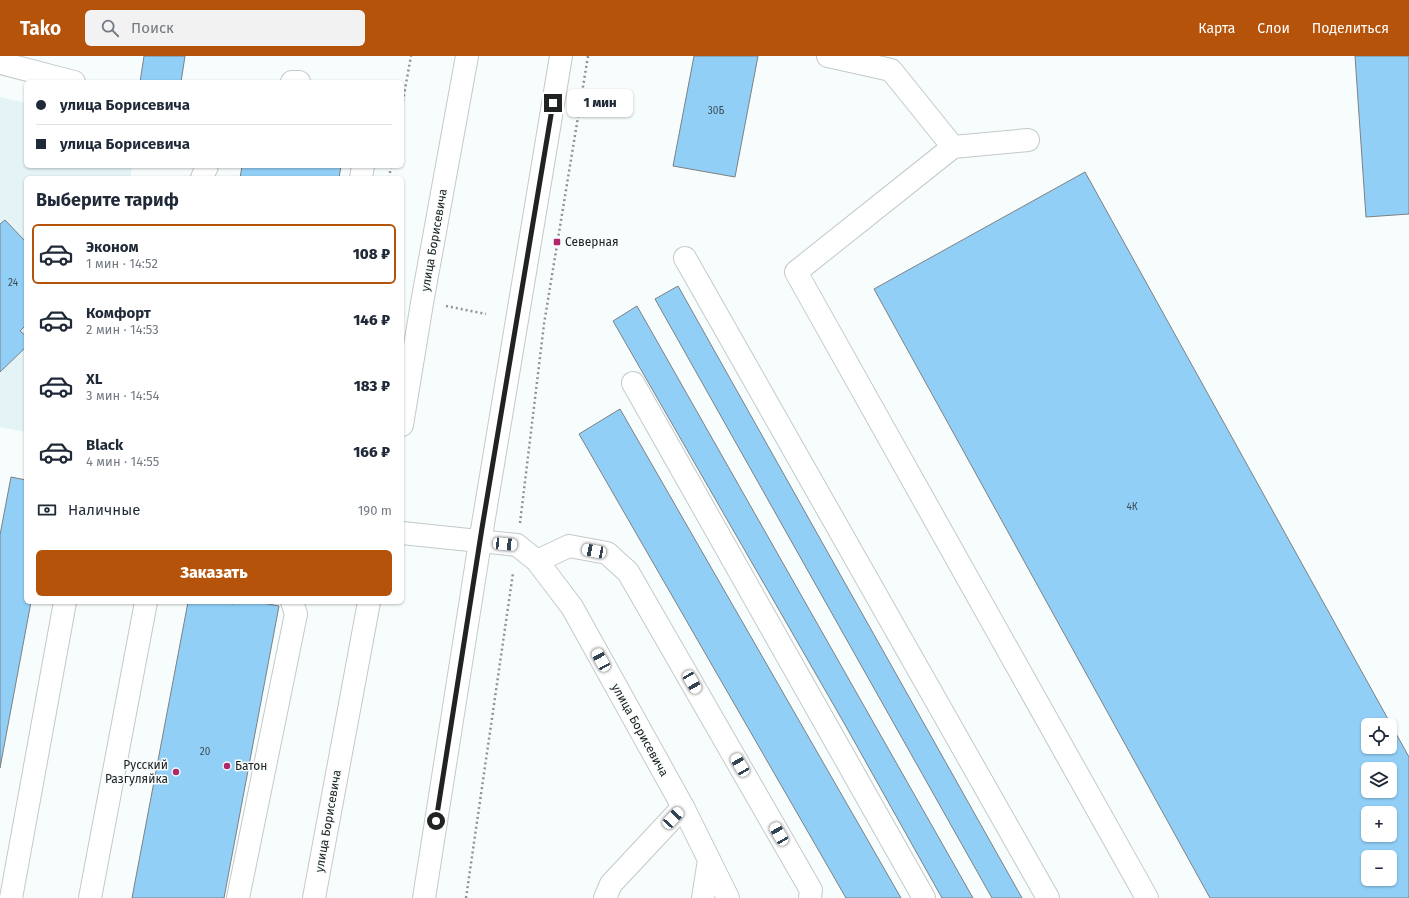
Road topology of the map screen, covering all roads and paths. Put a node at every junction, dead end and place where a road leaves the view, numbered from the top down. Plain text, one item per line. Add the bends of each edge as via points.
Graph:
1 (411, 56) edge
2 (467, 56) edge
3 (560, 56) edge
4 (588, 56) edge
5 (828, 56) edge
6 (0, 60) edge
7 (66, 80) edge
8 (404, 95) edge
9 (1028, 140) dead end
10 (953, 147) junction
11 (685, 258) dead end
12 (445, 306) dead end
13 (486, 314) dead end
14 (633, 384) dead end
15 (404, 412) edge
16 (404, 533) edge
17 (480, 542) junction
18 (517, 546) junction
19 (537, 561) junction
20 (65, 604) edge
21 (146, 604) edge
22 (293, 604) edge
23 (369, 604) edge
24 (683, 807) junction
25 (709, 860) junction
26 (11, 898) edge
27 (90, 898) edge
28 (238, 898) edge
29 (314, 898) edge
30 (424, 898) edge
31 (466, 898) edge
32 (605, 898) edge
33 (703, 898) edge
34 (728, 898) edge
35 (810, 898) edge
36 (924, 898) edge
37 (1048, 898) edge
38 (1146, 898) edge

1 - 8 path
2 - 15 street, улица Борисевича
3 - 17 street
4 - 18 path via 544,324
5 - 10 street via 891,70
6 - 7 street via 1,63
9 - 10 street
10 - 38 street via 796,272
11 - 37 street
12 - 13 path
14 - 36 street
16 - 17 street
17 - 18 street
17 - 30 street
18 - 19 street, улица Борисевича
18 - 31 path
19 - 24 street, улица Борисевича via 572,607
19 - 35 street via 569,546 607,553 628,572 811,890
20 - 26 street
21 - 27 street
22 - 28 street via 296,614
23 - 29 street, улица Борисевича
24 - 25 street, улица Борисевича
24 - 32 street via 611,884
25 - 33 street
25 - 34 street, улица Борисевича

